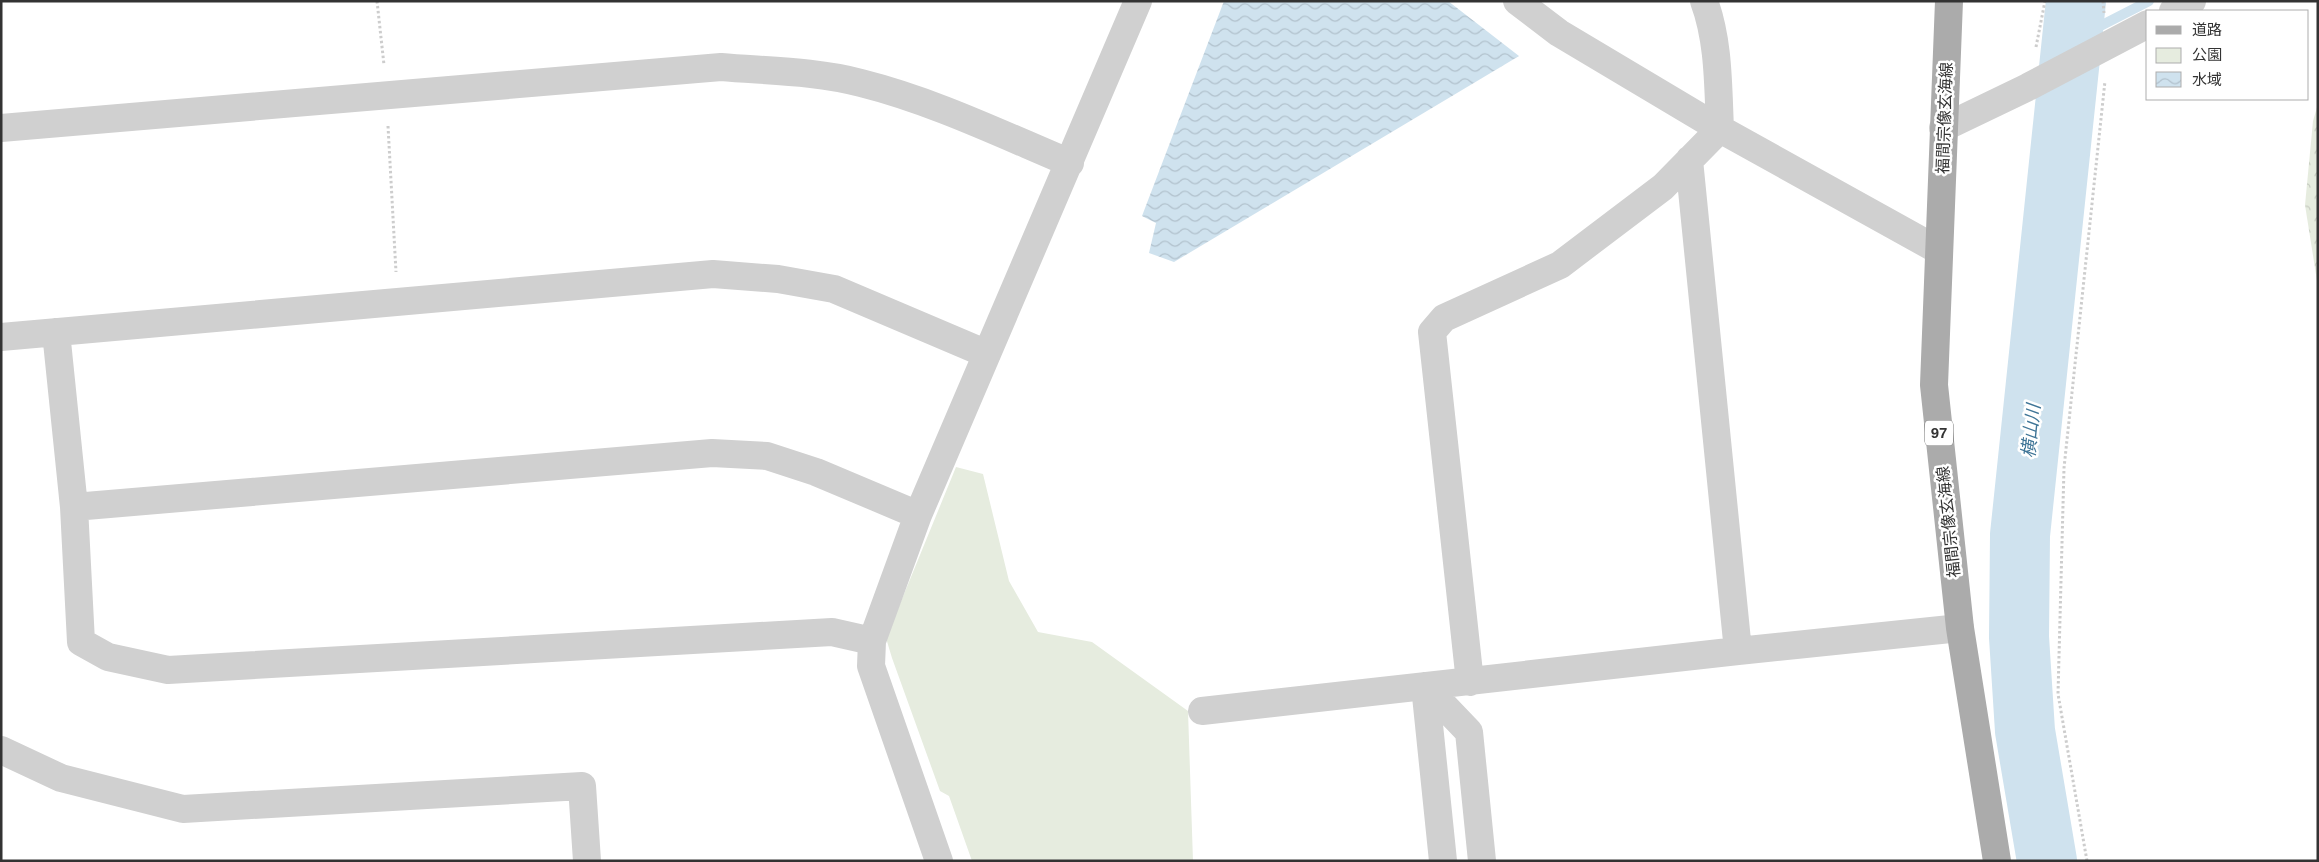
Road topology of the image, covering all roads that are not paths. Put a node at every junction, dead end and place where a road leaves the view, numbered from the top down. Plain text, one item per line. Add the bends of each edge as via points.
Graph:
1 (1138, 1) edge
2 (1517, 1) edge
3 (1704, 1) edge
4 (1949, 1) edge
5 (2192, 1) edge
6 (2175, 10) edge
7 (2146, 25) edge
8 (1, 128) edge
9 (1943, 128) junction
10 (1720, 129) junction
11 (1689, 160) junction
12 (1070, 163) junction
13 (1938, 250) junction
14 (56, 332) junction
15 (1, 337) edge
16 (987, 354) junction
17 (74, 507) junction
18 (918, 515) junction
19 (1960, 628) junction
20 (872, 641) junction
21 (1738, 650) junction
22 (1470, 682) junction
23 (1425, 686) junction
24 (1202, 711) dead end
25 (1, 750) edge
26 (587, 861) edge
27 (939, 861) edge
28 (1443, 861) edge
29 (1482, 861) edge
30 (1997, 861) edge

1 - 12 street
2 - 10 street via 1559,33
3 - 10 street via 1716,64
4 - 9 main road, 福間宗像玄海線 / 97
5 - 6 street
7 - 9 street
8 - 12 street via 721,67 858,82 921,100
9 - 13 main road, 福間宗像玄海線 / 97
10 - 11 street
10 - 13 street
11 - 21 street
11 - 22 street via 1663,187 1560,265 1444,318 1432,332
12 - 16 street
13 - 19 main road, 福間宗像玄海線 / 97 via 1934,385
14 - 15 street
14 - 16 street via 713,274 778,279 834,289
14 - 17 street
16 - 18 street
17 - 18 street via 712,453 775,458
17 - 20 street via 81,642 108,657 168,670 832,632
18 - 20 street
19 - 21 street
19 - 30 main road, 福間宗像玄海線 / 97
20 - 27 street via 871,666
21 - 22 street
22 - 23 street
23 - 24 street
23 - 28 street
23 - 29 street via 1469,732
25 - 26 street via 61,778 183,808 582,786

